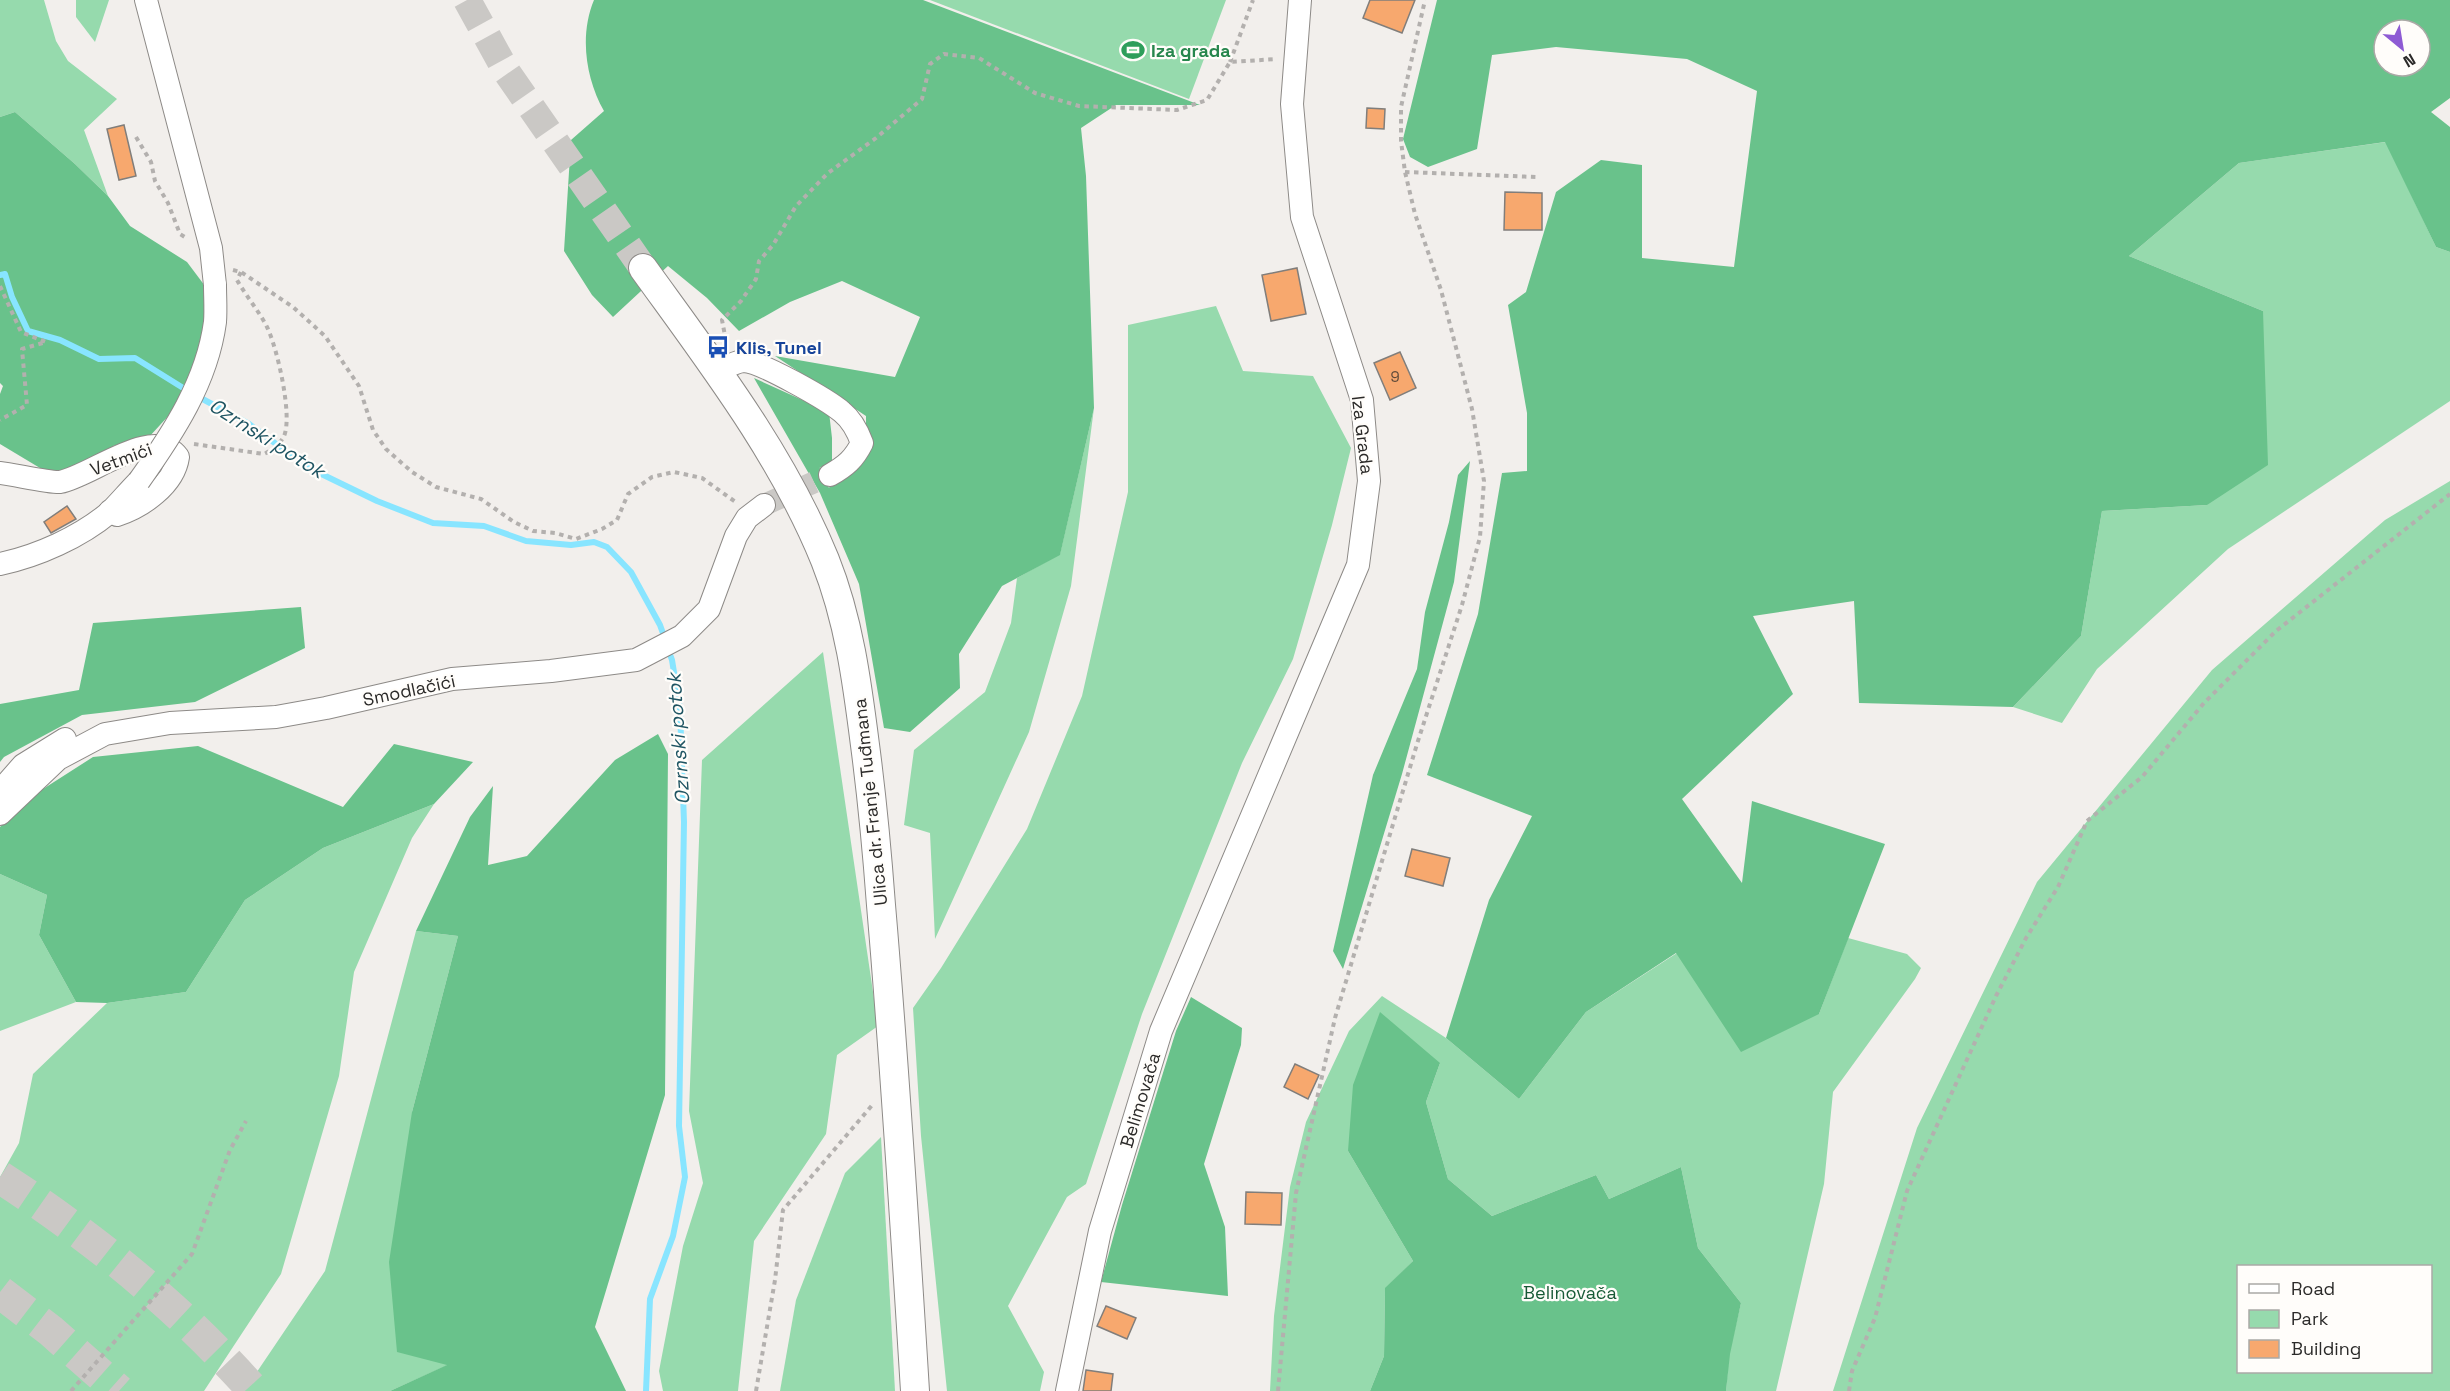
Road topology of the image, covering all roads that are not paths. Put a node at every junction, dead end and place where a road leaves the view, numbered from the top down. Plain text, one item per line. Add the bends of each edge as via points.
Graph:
1 (146, 0) edge
2 (1300, 0) edge
3 (643, 268) tunnel mouth
4 (725, 368) junction
5 (0, 472) edge
6 (830, 475) tunnel mouth
7 (110, 511) junction
8 (755, 511) tunnel mouth
9 (0, 564) edge
10 (105, 734) junction
11 (0, 791) edge
12 (0, 814) edge
13 (1251, 820) joint
14 (915, 1391) edge
15 (1067, 1391) edge

1 - 7 street, bridge via 213,266 215,322 192,397 171,436
2 - 13 street, Iza Grada via 1292,104 1302,217 1362,400 1370,481 1359,565
3 - 4 main road, Ulica dr. Franje Tuđmana
4 - 6 street via 742,361 760,365 843,412 862,443 854,458
4 - 14 main road, Ulica dr. Franje Tuđmana via 802,510 846,621 875,828
5 - 7 street, Vetmići via 58,482 142,447 158,445 172,449 178,457 177,470 169,480 129,511 117,515
7 - 9 street via 54,545
8 - 10 street, Smodlačići via 736,536 709,609 681,636 636,660 452,679 276,717 170,723
10 - 11 street via 71,735 23,765
10 - 12 street, Smodlačići via 58,759
13 - 15 street, Belimovača via 1161,1031 1100,1231

